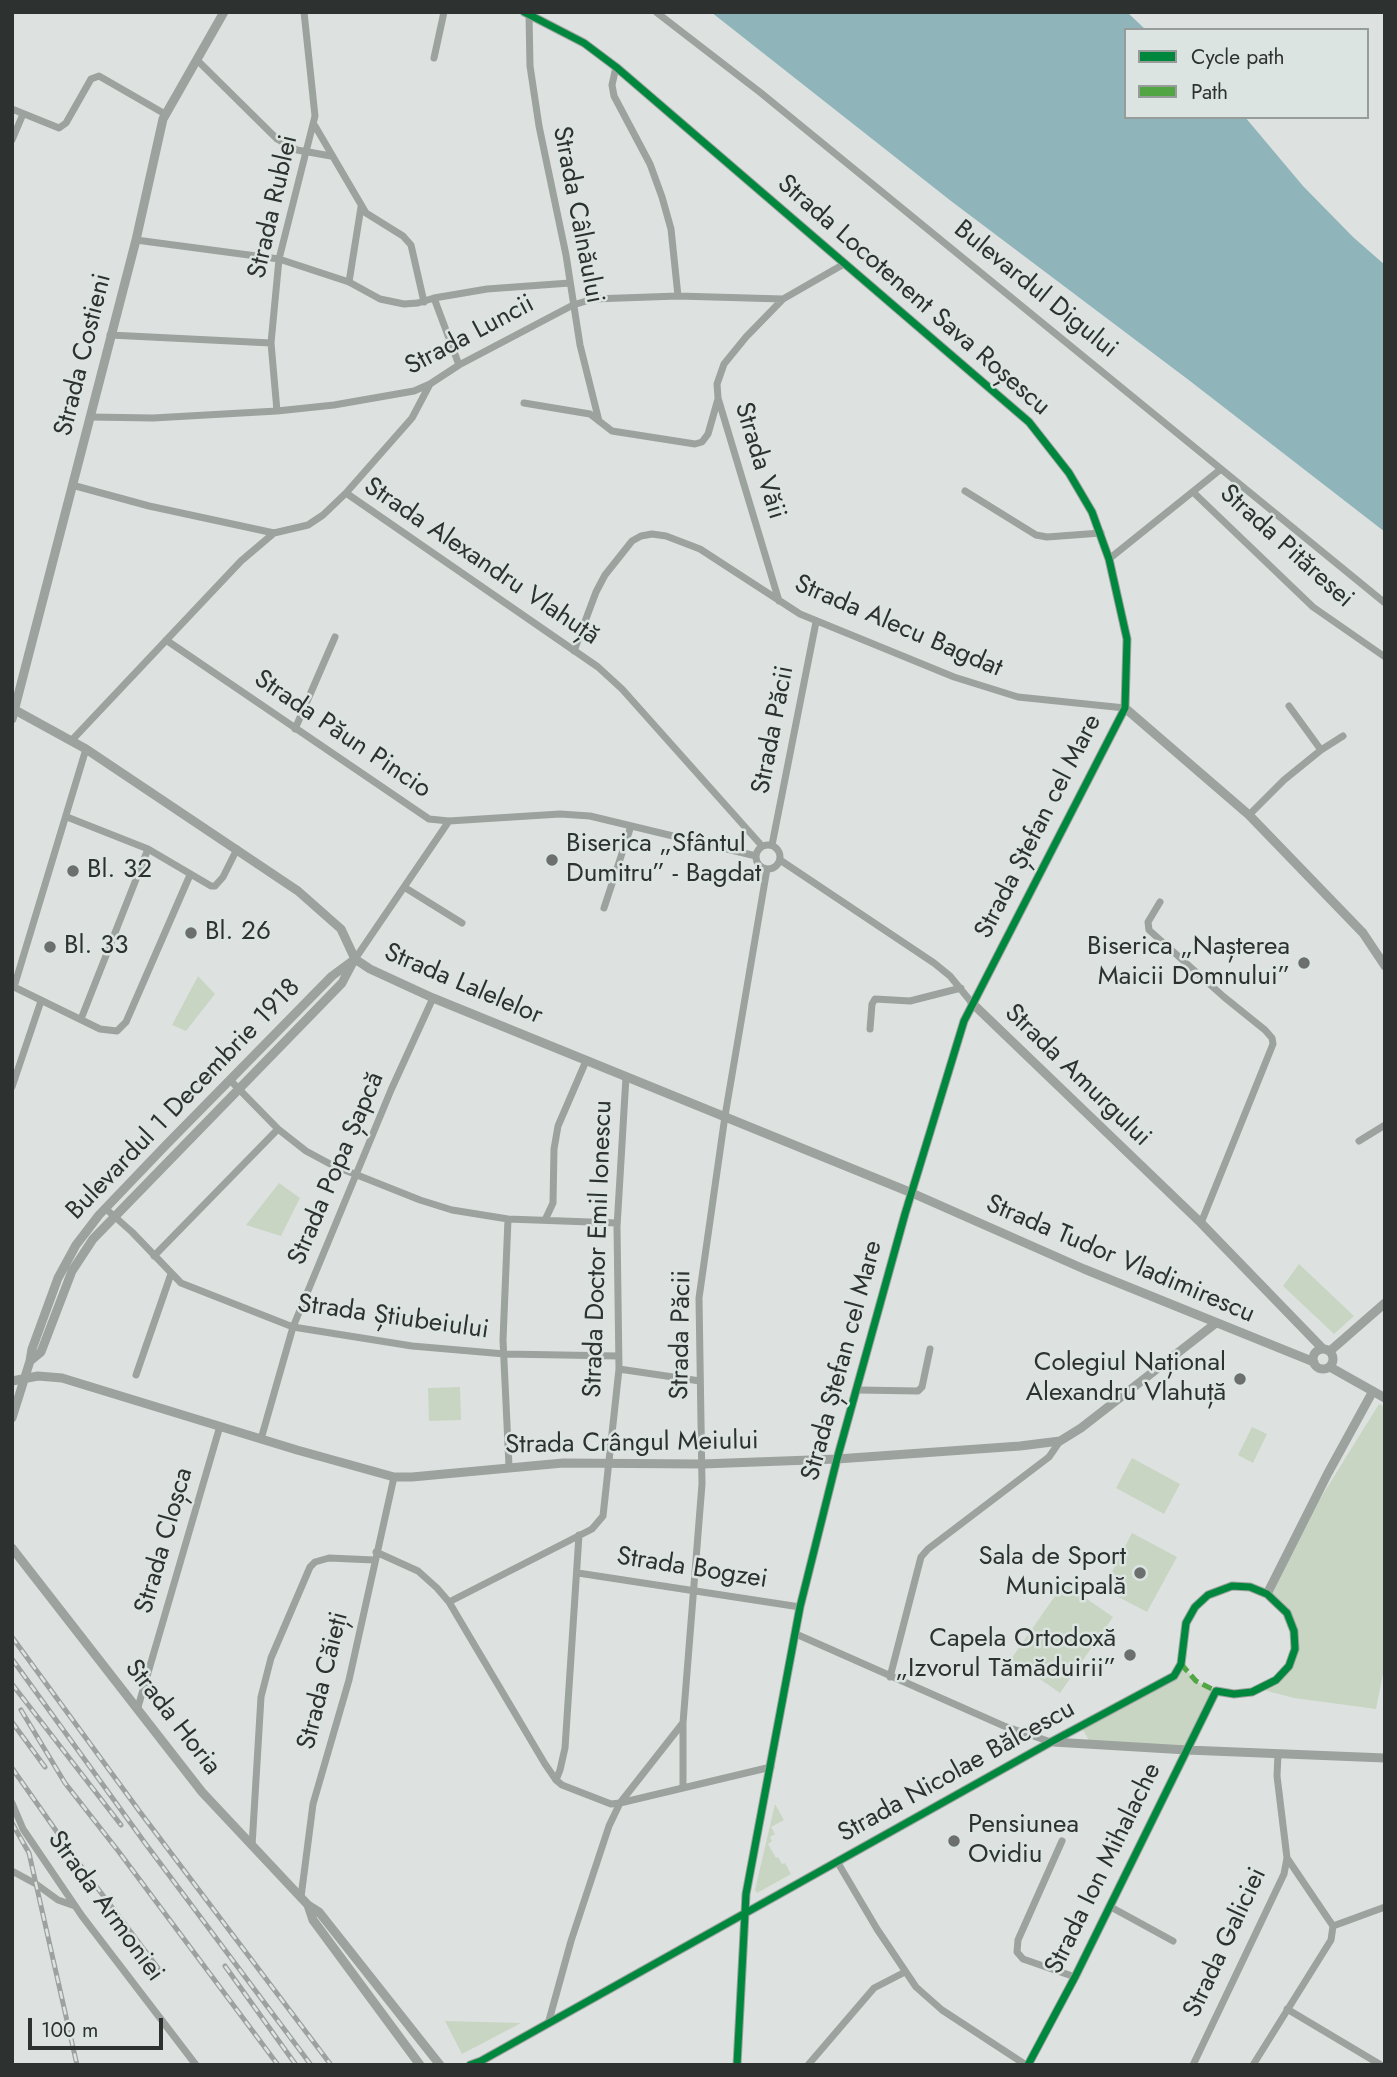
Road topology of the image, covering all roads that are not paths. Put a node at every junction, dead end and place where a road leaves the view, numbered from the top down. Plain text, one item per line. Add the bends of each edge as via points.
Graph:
1 (224, 12) edge
2 (304, 12) edge
3 (444, 12) edge
4 (656, 12) edge
5 (526, 13) edge
6 (434, 58) dead end
7 (197, 60) junction
8 (616, 67) junction
9 (12, 109) edge
10 (23, 114) junction
11 (165, 114) junction
12 (315, 126) junction
13 (12, 140) edge
14 (307, 152) junction
15 (331, 156) junction
16 (361, 206) junction
17 (136, 240) junction
18 (279, 259) junction
19 (844, 264) junction
20 (349, 282) junction
21 (570, 283) junction
22 (678, 296) junction
23 (434, 298) junction
24 (783, 299) junction
25 (424, 302) junction
26 (573, 305) junction
27 (110, 335) junction
28 (271, 343) junction
29 (459, 365) junction
30 (430, 384) junction
31 (718, 398) junction
32 (524, 403) dead end
33 (277, 411) junction
34 (90, 417) junction
35 (599, 421) junction
36 (1221, 469) junction
37 (72, 485) junction
38 (965, 491) dead end
39 (1194, 492) junction
40 (346, 493) junction
41 (274, 533) junction
42 (1101, 533) junction
43 (1110, 559) junction
44 (779, 601) junction
45 (1385, 603) edge
46 (816, 622) junction
47 (335, 637) dead end
48 (166, 640) junction
49 (574, 651) junction
50 (1385, 657) edge
51 (1289, 706) dead end
52 (1125, 708) junction
53 (13, 717) edge
54 (295, 729) junction
55 (1343, 737) dead end
56 (72, 740) junction
57 (86, 749) junction
58 (1321, 750) junction
59 (1249, 815) junction
60 (67, 817) junction
61 (449, 821) junction
62 (631, 826) junction
63 (772, 845) junction
64 (762, 846) junction
65 (148, 849) junction
66 (237, 849) junction
67 (755, 856) junction
68 (780, 860) junction
69 (767, 869) junction
70 (190, 875) junction
71 (404, 887) junction
72 (1160, 902) dead end
73 (604, 908) dead end
74 (462, 923) dead end
75 (355, 959) junction
76 (1385, 967) edge
77 (13, 987) edge
78 (961, 988) junction
79 (433, 998) junction
80 (41, 1001) junction
81 (972, 1003) junction
82 (81, 1019) junction
83 (870, 1029) dead end
84 (586, 1061) junction
85 (626, 1077) junction
86 (231, 1081) junction
87 (12, 1087) edge
88 (239, 1088) junction
89 (725, 1116) junction
90 (1385, 1125) edge
91 (278, 1129) junction
92 (1359, 1141) dead end
93 (357, 1175) junction
94 (912, 1193) junction
95 (106, 1209) junction
96 (114, 1216) junction
97 (509, 1219) junction
98 (545, 1220) junction
99 (617, 1223) junction
100 (1201, 1223) junction
101 (154, 1256) junction
102 (171, 1273) junction
103 (1385, 1303) edge
104 (1216, 1324) junction
105 (293, 1327) junction
106 (930, 1349) dead end
107 (1326, 1350) junction
108 (505, 1354) junction
109 (618, 1356) junction
110 (30, 1361) junction
111 (1314, 1362) junction
112 (1330, 1367) junction
113 (618, 1369) junction
114 (136, 1375) dead end
115 (25, 1378) junction
116 (12, 1381) edge
117 (700, 1381) junction
118 (858, 1390) junction
119 (1373, 1391) junction
120 (1385, 1398) edge
121 (12, 1418) edge
122 (220, 1426) junction
123 (261, 1439) junction
124 (1060, 1441) junction
125 (837, 1459) junction
126 (610, 1463) junction
127 (702, 1464) junction
128 (509, 1466) junction
129 (394, 1477) junction
130 (579, 1535) junction
131 (12, 1548) edge
132 (375, 1556) junction
133 (578, 1573) junction
134 (693, 1591) junction
135 (1267, 1594) junction
136 (449, 1602) junction
137 (800, 1607) junction
138 (796, 1634) junction
139 (890, 1676) junction
140 (138, 1707) junction
141 (683, 1723) junction
142 (1051, 1742) junction
143 (1186, 1750) junction
144 (1278, 1754) junction
145 (1385, 1758) edge
146 (771, 1767) junction
147 (555, 1780) junction
148 (683, 1788) junction
149 (12, 1803) edge
150 (620, 1803) junction
151 (1062, 1841) dead end
152 (252, 1846) junction
153 (1287, 1858) junction
154 (838, 1863) junction
155 (12, 1871) edge
156 (304, 1901) junction
157 (75, 1906) junction
158 (1110, 1906) junction
159 (1385, 1907) edge
160 (744, 1913) junction
161 (1333, 1926) junction
162 (1173, 1941) dead end
163 (905, 1972) junction
164 (1075, 1977) junction
165 (1287, 2009) junction
166 (548, 2024) junction
167 (481, 2063) edge
168 (196, 2065) edge
169 (420, 2065) edge
170 (440, 2065) edge
171 (470, 2065) edge
172 (737, 2065) edge
173 (808, 2065) edge
174 (1027, 2065) edge
175 (1193, 2065) edge
176 (1253, 2065) edge
177 (1381, 2065) edge

1 - 7 street, Strada Costieni
2 - 12 street, Strada Rublei
3 - 6 street
4 - 36 street, Bulevardul Digului
5 - 8 street, Strada Locotenent Sava Roșescu via 584,43
5 - 21 street, Strada Câlnăului via 534,94
7 - 11 street, Strada Costieni
7 - 14 street via 277,139
8 - 19 street, Strada Locotenent Sava Roșescu
8 - 22 street via 614,96 644,151 666,209
9 - 10 street
10 - 11 street via 63,126 91,79 99,76
10 - 13 street
11 - 17 street, Strada Costieni
12 - 14 street, Strada Rublei
12 - 15 street
14 - 15 street
14 - 18 street, Strada Rublei
15 - 16 street
16 - 20 street
16 - 25 street via 411,245
17 - 18 street
17 - 27 street, Strada Costieni
18 - 20 street
18 - 28 street, Strada Rublei
19 - 24 street, Strada Văii
19 - 42 street, Strada Locotenent Sava Roșescu via 1030,422 1076,482
20 - 25 street via 380,299
21 - 23 street
21 - 26 street, Strada Câlnăului
22 - 24 street, Strada Luncii
22 - 26 street, Strada Luncii via 607,297
23 - 25 street
23 - 29 street
24 - 31 street, Strada Văii via 724,364
26 - 29 street, Strada Luncii
26 - 35 street, Strada Câlnăului
27 - 28 street
27 - 34 street, Strada Costieni
28 - 33 street, Strada Rublei
29 - 30 street, Strada Luncii
30 - 33 street, Strada Luncii via 398,395
30 - 40 street via 412,418
31 - 35 street via 702,442 612,431
31 - 44 street, Strada Văii
32 - 35 street via 590,414
33 - 34 street, Strada Luncii
34 - 37 street, Strada Costieni
36 - 39 street
36 - 45 street, Bulevardul Digului
37 - 41 street, Strada Alexandru Vlahuță
37 - 53 street, Strada Costieni
38 - 42 street via 1036,535
39 - 43 street
39 - 50 street, Strada Pităresei via 1313,607
40 - 41 street, Strada Alexandru Vlahuță via 308,525
40 - 49 street, Strada Alexandru Vlahuță
41 - 48 street
42 - 43 street, Strada Locotenent Sava Roșescu
43 - 52 street, Strada Locotenent Sava Roșescu via 1127,639
44 - 46 street, Strada Alecu Bagdat
44 - 49 street, Strada Alecu Bagdat via 699,550 666,536 641,536 626,546 601,583
46 - 52 street, Strada Alecu Bagdat via 1010,695
46 - 63 street, Strada Păcii
47 - 54 street
48 - 54 street, Strada Păun Pincio
48 - 56 street
49 - 64 street, Strada Alexandru Vlahuță via 622,689
51 - 58 street
52 - 59 street
52 - 81 street, Strada Ștefan cel Mare
53 - 56 street, Strada Lalelelor
54 - 61 street, Strada Păun Pincio via 424,816
55 - 58 street
56 - 57 street, Strada Lalelelor
57 - 60 street
57 - 66 street, Strada Lalelelor
58 - 59 street
59 - 76 street via 1363,933
60 - 65 street
60 - 77 street
61 - 62 street, Strada Păun Pincio via 568,814
61 - 71 street, Bulevardul 1 Decembrie 1918
62 - 67 street, Strada Păun Pincio
62 - 73 street
63 - 64 street
63 - 68 street
64 - 67 street
65 - 70 street
65 - 82 street
66 - 70 street via 215,886
66 - 75 street, Strada Lalelelor via 315,904 341,929
67 - 69 street
68 - 69 street
68 - 78 street, Strada Amurgului via 934,963
69 - 89 street, Strada Păcii
70 - 82 street via 126,1022 117,1031 106,1031
71 - 74 street
71 - 75 street, Bulevardul 1 Decembrie 1918
72 - 100 street via 1148,922 1149,930 1265,1030 1273,1044
75 - 79 street, Strada Lalelelor
75 - 86 street, Bulevardul 1 Decembrie 1918 via 332,976
75 - 88 street, Bulevardul 1 Decembrie 1918 via 342,984
77 - 80 street
78 - 81 street, Strada Amurgului
78 - 83 street via 910,1001 875,999
79 - 84 street, Strada Lalelelor
79 - 93 street, Strada Popa Șapcă
80 - 82 street
80 - 87 street
81 - 94 street, Strada Ștefan cel Mare
81 - 100 street, Strada Amurgului
84 - 85 street, Strada Lalelelor
84 - 98 street via 558,1126 553,1203
85 - 89 street, Strada Lalelelor
85 - 99 street, Strada Doctor Emil Ionescu
86 - 88 street
86 - 95 street, Bulevardul 1 Decembrie 1918
88 - 91 street
88 - 96 street, Bulevardul 1 Decembrie 1918
89 - 94 street, Strada Lalelelor
89 - 117 street, Strada Păcii via 699,1298
90 - 92 street
91 - 93 street via 306,1151
91 - 101 street
93 - 97 street via 435,1205
93 - 105 street, Strada Popa Șapcă
94 - 104 street, Strada Tudor Vladimirescu
94 - 118 street, Strada Ștefan cel Mare
95 - 96 street, Strada Știubeiului
95 - 110 street, Bulevardul 1 Decembrie 1918 via 66,1261
96 - 101 street, Strada Știubeiului
96 - 110 street, Bulevardul 1 Decembrie 1918 via 72,1271 41,1352
97 - 98 street
97 - 108 street
98 - 99 street
99 - 109 street, Strada Doctor Emil Ionescu
100 - 107 street, Strada Amurgului
101 - 102 street, Strada Știubeiului
102 - 105 street, Strada Știubeiului via 194,1289
102 - 114 street
103 - 107 street
104 - 111 street, Strada Tudor Vladimirescu
104 - 124 street, Strada Crângul Meiului
105 - 108 street, Strada Știubeiului via 412,1346
105 - 123 street, Strada Popa Șapcă
106 - 118 street via 918,1391
107 - 111 street via 1315,1353
107 - 112 street via 1334,1358
108 - 109 street, Strada Știubeiului
108 - 128 street
109 - 113 street, Strada Doctor Emil Ionescu
110 - 115 street, Bulevardul 1 Decembrie 1918
111 - 112 street, Strada Tudor Vladimirescu via 1321,1369
112 - 119 street, Strada Tudor Vladimirescu
113 - 117 street
113 - 126 street, Strada Doctor Emil Ionescu
115 - 116 street, Strada Crângul Meiului
115 - 121 street
115 - 122 street, Strada Crângul Meiului via 62,1378
117 - 127 street, Strada Păcii
118 - 125 street, Strada Ștefan cel Mare
119 - 120 street, Strada Tudor Vladimirescu
119 - 135 street
122 - 123 street, Strada Crângul Meiului
122 - 140 street, Strada Cloșca
123 - 129 street, Strada Crângul Meiului
124 - 125 street, Strada Crângul Meiului
124 - 139 street via 1049,1457 921,1557
125 - 127 street, Strada Crângul Meiului
125 - 137 street, Strada Ștefan cel Mare
126 - 127 street, Strada Crângul Meiului
126 - 128 street, Strada Crângul Meiului
126 - 130 street, Strada Doctor Emil Ionescu via 603,1516
127 - 134 street, Strada Păcii
128 - 129 street, Strada Crângul Meiului
129 - 132 street, Strada Căieți
130 - 133 street
130 - 136 street, Strada Doctor Emil Ionescu
131 - 140 street, Strada Horia
132 - 136 street via 418,1571
132 - 152 street via 315,1562 271,1658 261,1697
132 - 156 street, Strada Căieți via 349,1679 313,1804
133 - 134 street, Strada Bogzei
133 - 147 street via 565,1748
134 - 137 street, Strada Bogzei
134 - 141 street, Strada Păcii
135 - 142 street, Strada Nicolae Bălcescu via 1241,1586 1208,1595 1186,1623 1181,1664 1174,1676
135 - 143 street, Strada Ion Mihalache via 1282,1606 1294,1631 1295,1649 1289,1666 1276,1680 1252,1692 1216,1691
136 - 147 street
137 - 138 street, Strada Ștefan cel Mare
138 - 139 street
138 - 146 street, Strada Ștefan cel Mare
139 - 142 street
140 - 152 street, Strada Horia via 202,1792
141 - 148 street, Strada Păcii
141 - 150 street
142 - 143 street
142 - 154 street, Strada Nicolae Bălcescu
143 - 144 street
143 - 158 street, Strada Ion Mihalache
144 - 145 street
144 - 153 street, Strada Galiciei
146 - 148 street
146 - 160 street, Strada Ștefan cel Mare
147 - 150 street via 596,1800
148 - 150 street
149 - 157 street, Strada Armoniei via 23,1829
150 - 166 street via 592,1877
151 - 164 street via 1018,1940 1017,1952 1023,1959
152 - 156 street, Strada Horia
153 - 161 street
153 - 175 street, Strada Galiciei via 1284,1874
154 - 160 street, Strada Nicolae Bălcescu
154 - 163 street
155 - 157 street
156 - 169 street, Strada Horia via 313,1920
156 - 170 street, Strada Horia via 319,1912
157 - 168 street, Strada Armoniei
158 - 162 street
158 - 164 street, Strada Ion Mihalache
159 - 161 street
160 - 166 street, Strada Nicolae Bălcescu
160 - 172 street, Strada Ștefan cel Mare
161 - 165 street via 1331,1940
163 - 173 street via 874,1988
163 - 174 street via 929,2001
164 - 174 street, Strada Ion Mihalache
165 - 176 street
165 - 177 street
166 - 167 street, Strada Nicolae Bălcescu
167 - 171 street, Strada Nicolae Bălcescu

